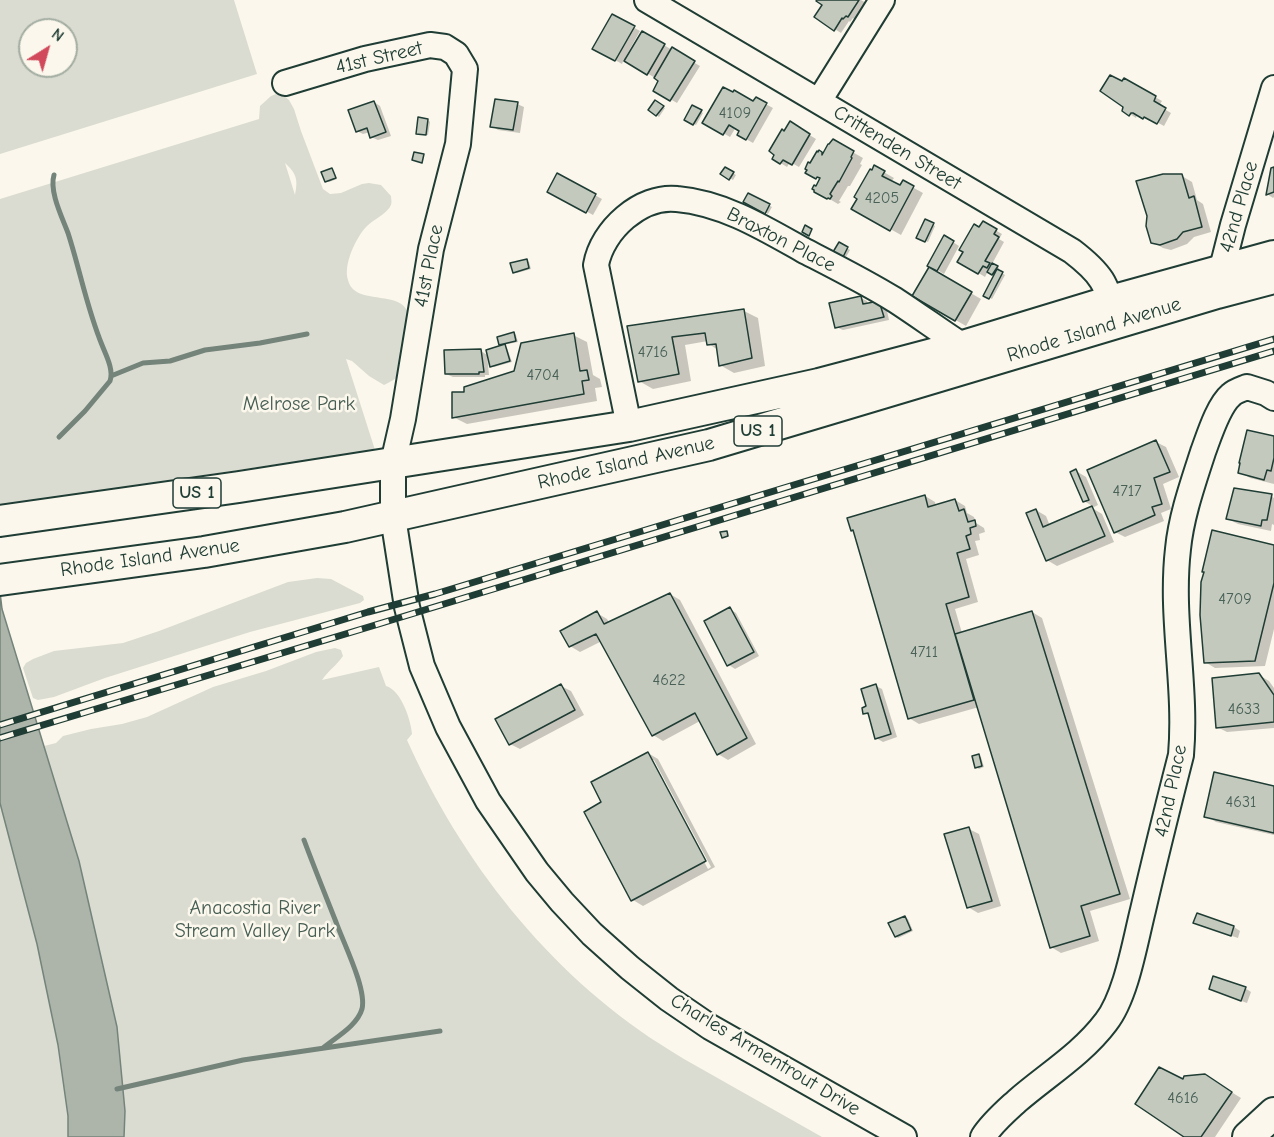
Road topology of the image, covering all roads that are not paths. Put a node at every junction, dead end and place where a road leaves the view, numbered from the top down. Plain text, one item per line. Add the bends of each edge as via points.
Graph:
1 (647, 0) edge
2 (882, 0) edge
3 (465, 69) joint
4 (285, 83) dead end
5 (1274, 88) edge
6 (819, 101) junction
7 (1274, 256) edge
8 (1274, 278) edge
9 (1219, 281) junction
10 (1114, 312) junction
11 (963, 346) junction
12 (1271, 391) edge
13 (629, 426) junction
14 (393, 464) junction
15 (393, 517) junction
16 (0, 521) edge
17 (1, 580) edge
18 (1274, 1114) edge
19 (904, 1137) edge
20 (983, 1137) edge
21 (1248, 1137) edge
22 (1261, 1137) edge

1 - 6 street, Crittenden Street
2 - 6 street
3 - 4 street, 41st Street via 456,54 445,47 430,45
3 - 14 street, 41st Place via 458,144 431,249
5 - 9 street, 42nd Place
6 - 10 street, Crittenden Street via 1072,251 1100,276
7 - 9 main road, Rhode Island Avenue / US 1
8 - 9 main road, Rhode Island Avenue / US 1
9 - 10 main road, Rhode Island Avenue / US 1
10 - 11 main road, Rhode Island Avenue / US 1
10 - 15 main road, Rhode Island Avenue / US 1 via 709,445
11 - 13 main road, Rhode Island Avenue / US 1 via 819,384
11 - 13 street, Braxton Place via 893,299 746,219 709,205 662,199 628,214 601,247 596,265
12 - 20 street, 42nd Place via 1247,387 1231,395 1219,413 1201,459 1181,525 1176,576 1181,755 1118,1002 1094,1037 1006,1111
13 - 14 main road, Rhode Island Avenue / US 1
14 - 15 street, Charles Armentrout Drive
14 - 16 main road, Rhode Island Avenue / US 1
15 - 17 main road, Rhode Island Avenue / US 1 via 204,552
15 - 19 street, Charles Armentrout Drive via 407,607 422,666 448,727 488,801 537,872 592,934 669,999 710,1027
18 - 21 main road
18 - 22 main road

